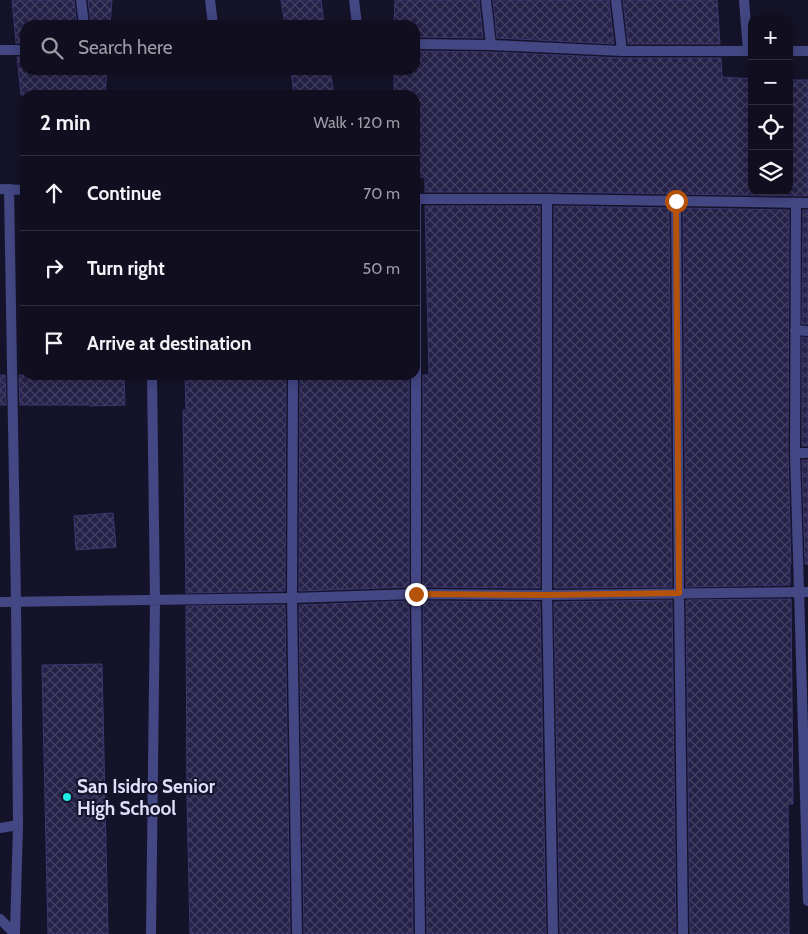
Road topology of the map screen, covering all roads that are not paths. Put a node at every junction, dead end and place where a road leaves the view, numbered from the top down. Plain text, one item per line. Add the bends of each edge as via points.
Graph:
1 (81, 0) edge
2 (210, 0) edge
3 (354, 0) edge
4 (486, 0) edge
5 (616, 0) edge
6 (744, 0) edge
7 (83, 20) edge
8 (212, 20) edge
9 (356, 20) edge
10 (748, 34) edge
11 (420, 44) edge
12 (492, 45) junction
13 (0, 50) edge
14 (20, 50) edge
15 (622, 51) junction
16 (748, 51) edge
17 (793, 51) edge
18 (808, 51) edge
19 (5, 189) edge
20 (20, 190) edge
21 (420, 199) edge
22 (547, 199) junction
23 (676, 201) junction
24 (796, 203) junction
25 (808, 203) edge
26 (795, 330) junction
27 (808, 331) edge
28 (152, 380) edge
29 (293, 380) edge
30 (416, 380) edge
31 (795, 453) junction
32 (808, 453) edge
33 (803, 592) edge
34 (679, 593) junction
35 (416, 594) junction
36 (546, 595) junction
37 (292, 598) junction
38 (155, 600) junction
39 (0, 602) edge
40 (16, 602) junction
41 (18, 825) junction
42 (0, 828) edge
43 (808, 901) edge
44 (0, 919) edge
45 (15, 934) edge
46 (151, 934) edge
47 (297, 934) edge
48 (420, 934) edge
49 (553, 934) edge
50 (683, 934) edge

1 - 7 street
2 - 8 street
3 - 9 street
4 - 12 street
5 - 15 street
6 - 10 street
11 - 12 street
12 - 15 street
13 - 14 street
15 - 16 street
17 - 18 street
19 - 20 street
19 - 40 street
21 - 22 street
22 - 23 street
22 - 36 street
23 - 24 street
23 - 34 street
24 - 25 street
24 - 26 street
26 - 27 street
26 - 31 street
28 - 38 street
29 - 37 street
30 - 35 street
31 - 32 street
31 - 33 street
33 - 34 street
33 - 43 street
34 - 36 street
34 - 50 street
35 - 36 street
35 - 37 street
35 - 48 street
36 - 49 street
37 - 38 street
37 - 47 street
38 - 40 street
38 - 46 street
39 - 40 street
40 - 41 street
41 - 42 street
41 - 45 street
44 - 45 street

